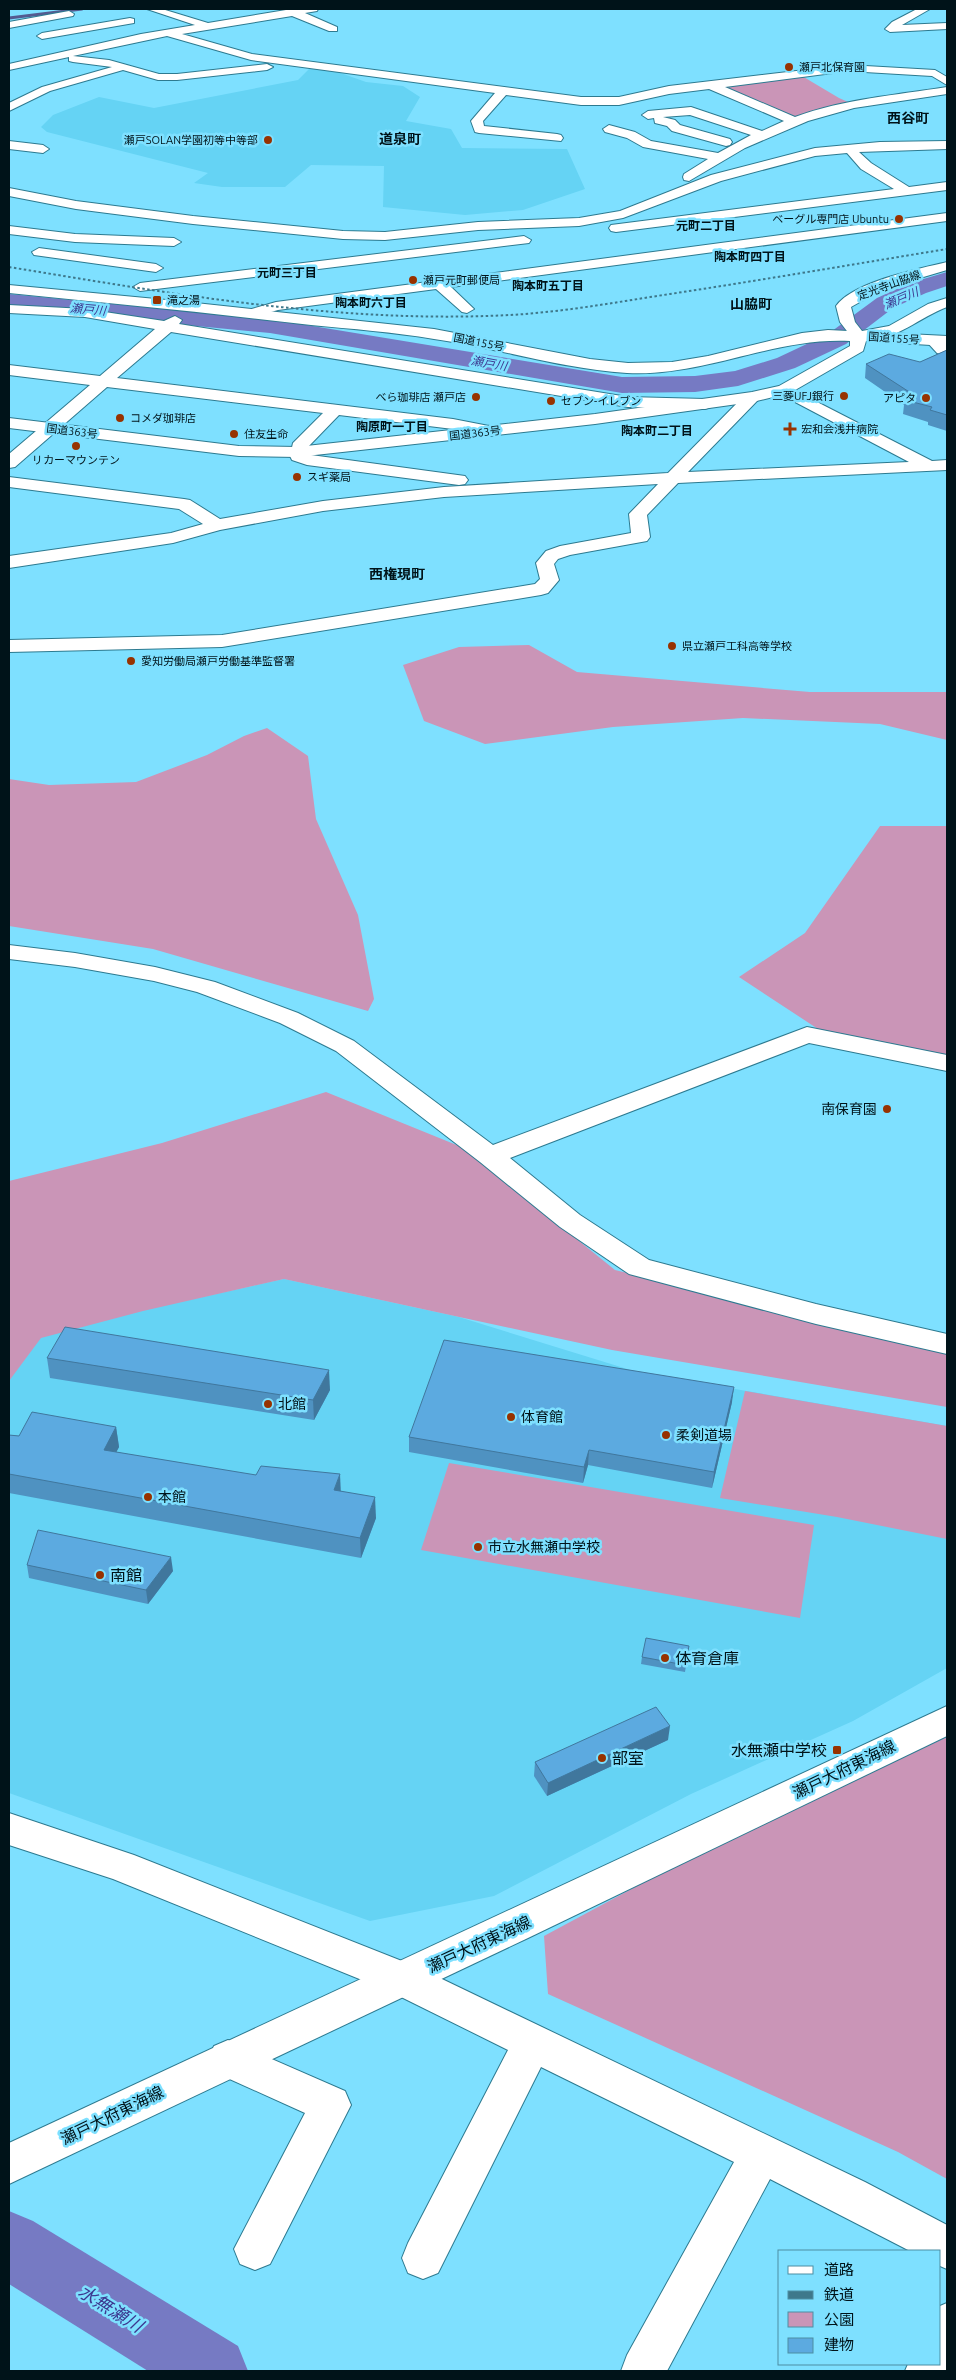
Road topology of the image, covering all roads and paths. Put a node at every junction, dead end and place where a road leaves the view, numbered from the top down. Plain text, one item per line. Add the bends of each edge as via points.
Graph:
1 (65, 9) edge
2 (194, 9) edge
3 (277, 9) edge
4 (313, 9) edge
5 (926, 9) edge
6 (82, 12) dead end
7 (292, 12) junction
8 (168, 13) junction
9 (9, 16) edge
10 (145, 16) edge
11 (243, 21) junction
12 (9, 25) edge
13 (209, 26) junction
14 (947, 26) edge
15 (9, 29) edge
16 (333, 29) dead end
17 (168, 33) junction
18 (42, 36) junction
19 (92, 48) junction
20 (55, 57) junction
21 (283, 62) junction
22 (10, 66) edge
23 (125, 67) junction
24 (947, 82) edge
25 (709, 85) junction
26 (27, 86) dead end
27 (876, 88) dead end
28 (46, 89) junction
29 (947, 91) edge
30 (502, 92) junction
31 (922, 94) junction
32 (901, 97) junction
33 (947, 97) edge
34 (581, 101) junction
35 (9, 107) edge
36 (565, 111) dead end
37 (484, 112) junction
38 (503, 115) dead end
39 (796, 122) junction
40 (609, 128) dead end
41 (866, 132) dead end
42 (765, 136) junction
43 (557, 138) dead end
44 (9, 145) edge
45 (914, 145) junction
46 (947, 145) edge
47 (742, 146) junction
48 (880, 146) junction
49 (848, 148) junction
50 (43, 149) dead end
51 (721, 157) junction
52 (939, 158) dead end
53 (742, 172) junction
54 (758, 181) dead end
55 (947, 186) edge
56 (907, 190) junction
57 (9, 192) edge
58 (782, 195) dead end
59 (798, 205) junction
60 (91, 207) junction
61 (623, 214) junction
62 (947, 217) edge
63 (193, 220) junction
64 (618, 228) junction
65 (9, 230) edge
66 (842, 232) junction
67 (57, 236) junction
68 (385, 236) junction
69 (174, 242) junction
70 (862, 243) dead end
71 (28, 250) dead end
72 (406, 256) junction
73 (656, 256) junction
74 (576, 266) junction
75 (947, 266) edge
76 (156, 268) junction
77 (594, 280) dead end
78 (439, 285) junction
79 (140, 287) junction
80 (9, 289) edge
81 (120, 299) junction
82 (947, 302) edge
83 (9, 309) edge
84 (192, 309) junction
85 (467, 309) dead end
86 (253, 313) junction
87 (169, 325) junction
88 (858, 336) junction
89 (941, 341) edge
90 (947, 351) edge
91 (9, 370) edge
92 (102, 382) junction
93 (784, 390) junction
94 (752, 397) junction
95 (705, 404) junction
96 (335, 410) junction
97 (9, 423) edge
98 (50, 429) junction
99 (488, 431) junction
100 (297, 452) junction
101 (9, 463) edge
102 (939, 465) edge
103 (947, 474) edge
104 (675, 477) junction
105 (9, 482) edge
106 (466, 491) junction
107 (217, 525) junction
108 (9, 562) edge
109 (9, 646) edge
110 (9, 952) edge
111 (947, 1063) edge
112 (490, 1156) junction
113 (947, 1344) edge
114 (947, 1720) edge
115 (9, 1829) edge
116 (403, 1979) junction
117 (532, 2042) junction
118 (228, 2059) junction
119 (761, 2154) junction
120 (10, 2164) edge
121 (947, 2248) edge
122 (255, 2249) dead end
123 (423, 2258) dead end
124 (947, 2325) edge
125 (941, 2340) edge
126 (643, 2371) edge

1 - 9 main road
2 - 8 main road
3 - 11 main road
4 - 7 main road
5 - 14 main road via 890,29
6 - 12 main road
7 - 11 main road
7 - 16 main road
8 - 10 main road
8 - 13 main road
10 - 18 main road
11 - 13 main road
13 - 17 main road
15 - 18 main road
17 - 19 main road
17 - 21 main road via 251,57
18 - 19 main road
19 - 20 main road
20 - 22 main road
20 - 23 main road
21 - 23 main road via 269,67 177,77 158,77
21 - 30 main road
23 - 28 main road
24 - 25 main road via 935,73 848,68
25 - 34 main road via 669,90 619,102
25 - 39 main road
26 - 28 main road
27 - 32 main road
28 - 35 main road
29 - 31 main road
30 - 34 main road
30 - 37 main road
31 - 32 main road
31 - 33 main road
32 - 39 main road via 841,107
34 - 36 main road
37 - 38 main road
37 - 43 main road via 476,121 479,129
39 - 42 main road
40 - 51 main road via 648,144
41 - 48 main road
42 - 47 main road
42 - 47 main road via 691,111 653,117 676,128
44 - 50 main road
45 - 46 main road
45 - 48 main road
45 - 52 main road
47 - 51 main road
48 - 49 main road
49 - 53 main road via 815,152
49 - 56 main road via 866,166
51 - 61 main road via 678,185 625,208
53 - 54 main road
53 - 61 main road via 716,178
55 - 56 main road
56 - 59 main road
57 - 60 main road
58 - 59 main road
59 - 64 main road
59 - 66 main road
60 - 63 main road
60 - 67 main road
61 - 68 main road via 579,222 478,226
62 - 66 main road
63 - 68 main road
63 - 69 main road
64 - 72 main road
64 - 73 main road
65 - 67 main road
66 - 70 main road
66 - 73 main road
67 - 69 main road
68 - 72 main road
69 - 76 main road
71 - 76 main road
72 - 78 main road
72 - 79 main road
73 - 74 main road
74 - 77 main road
74 - 78 main road
75 - 88 main road, 定光寺山脇線 via 858,295 843,306 848,322
76 - 79 main road
78 - 85 main road
78 - 86 main road via 276,306
79 - 81 main road
80 - 81 main road, 国道155号
81 - 84 main road, 国道155号
82 - 88 main road via 930,307 899,327
83 - 87 main road via 85,313
84 - 86 main road, 国道155号
84 - 87 main road
86 - 88 main road, 国道155号 via 434,334 590,364 628,368 672,367 802,338
87 - 92 main road
87 - 95 main road via 566,393 628,402
88 - 89 main road, 国道155号
88 - 93 main road, 国道363号 via 858,348
89 - 90 main road via 942,350
91 - 92 main road
92 - 96 main road
92 - 98 main road
93 - 94 main road, 国道363号
93 - 102 main road
94 - 95 main road, 国道363号
94 - 104 main road
95 - 99 main road, 国道363号
96 - 99 main road
96 - 100 main road
97 - 98 main road, 国道363号
98 - 100 main road, 国道363号 via 239,451
98 - 101 main road
99 - 100 main road, 国道363号
100 - 106 main road via 307,460 463,481
102 - 103 main road
102 - 104 main road
104 - 106 main road
104 - 109 main road via 638,514 641,537 552,555 545,563 550,580 541,589 529,593 222,641
105 - 107 main road via 184,504
106 - 107 main road via 323,506
107 - 108 main road via 173,538
110 - 112 main road via 156,974 206,987 289,1018 345,1046
111 - 112 main road via 807,1035
112 - 113 main road via 570,1221 639,1267 816,1314
114 - 116 main road, 瀬戸大府東海線
115 - 116 main road via 121,1866
116 - 117 main road
116 - 118 main road, 瀬戸大府東海線
117 - 119 main road
117 - 123 main road
118 - 120 main road, 瀬戸大府東海線
118 - 122 main road via 331,2105
119 - 121 main road
119 - 126 main road
124 - 125 main road

